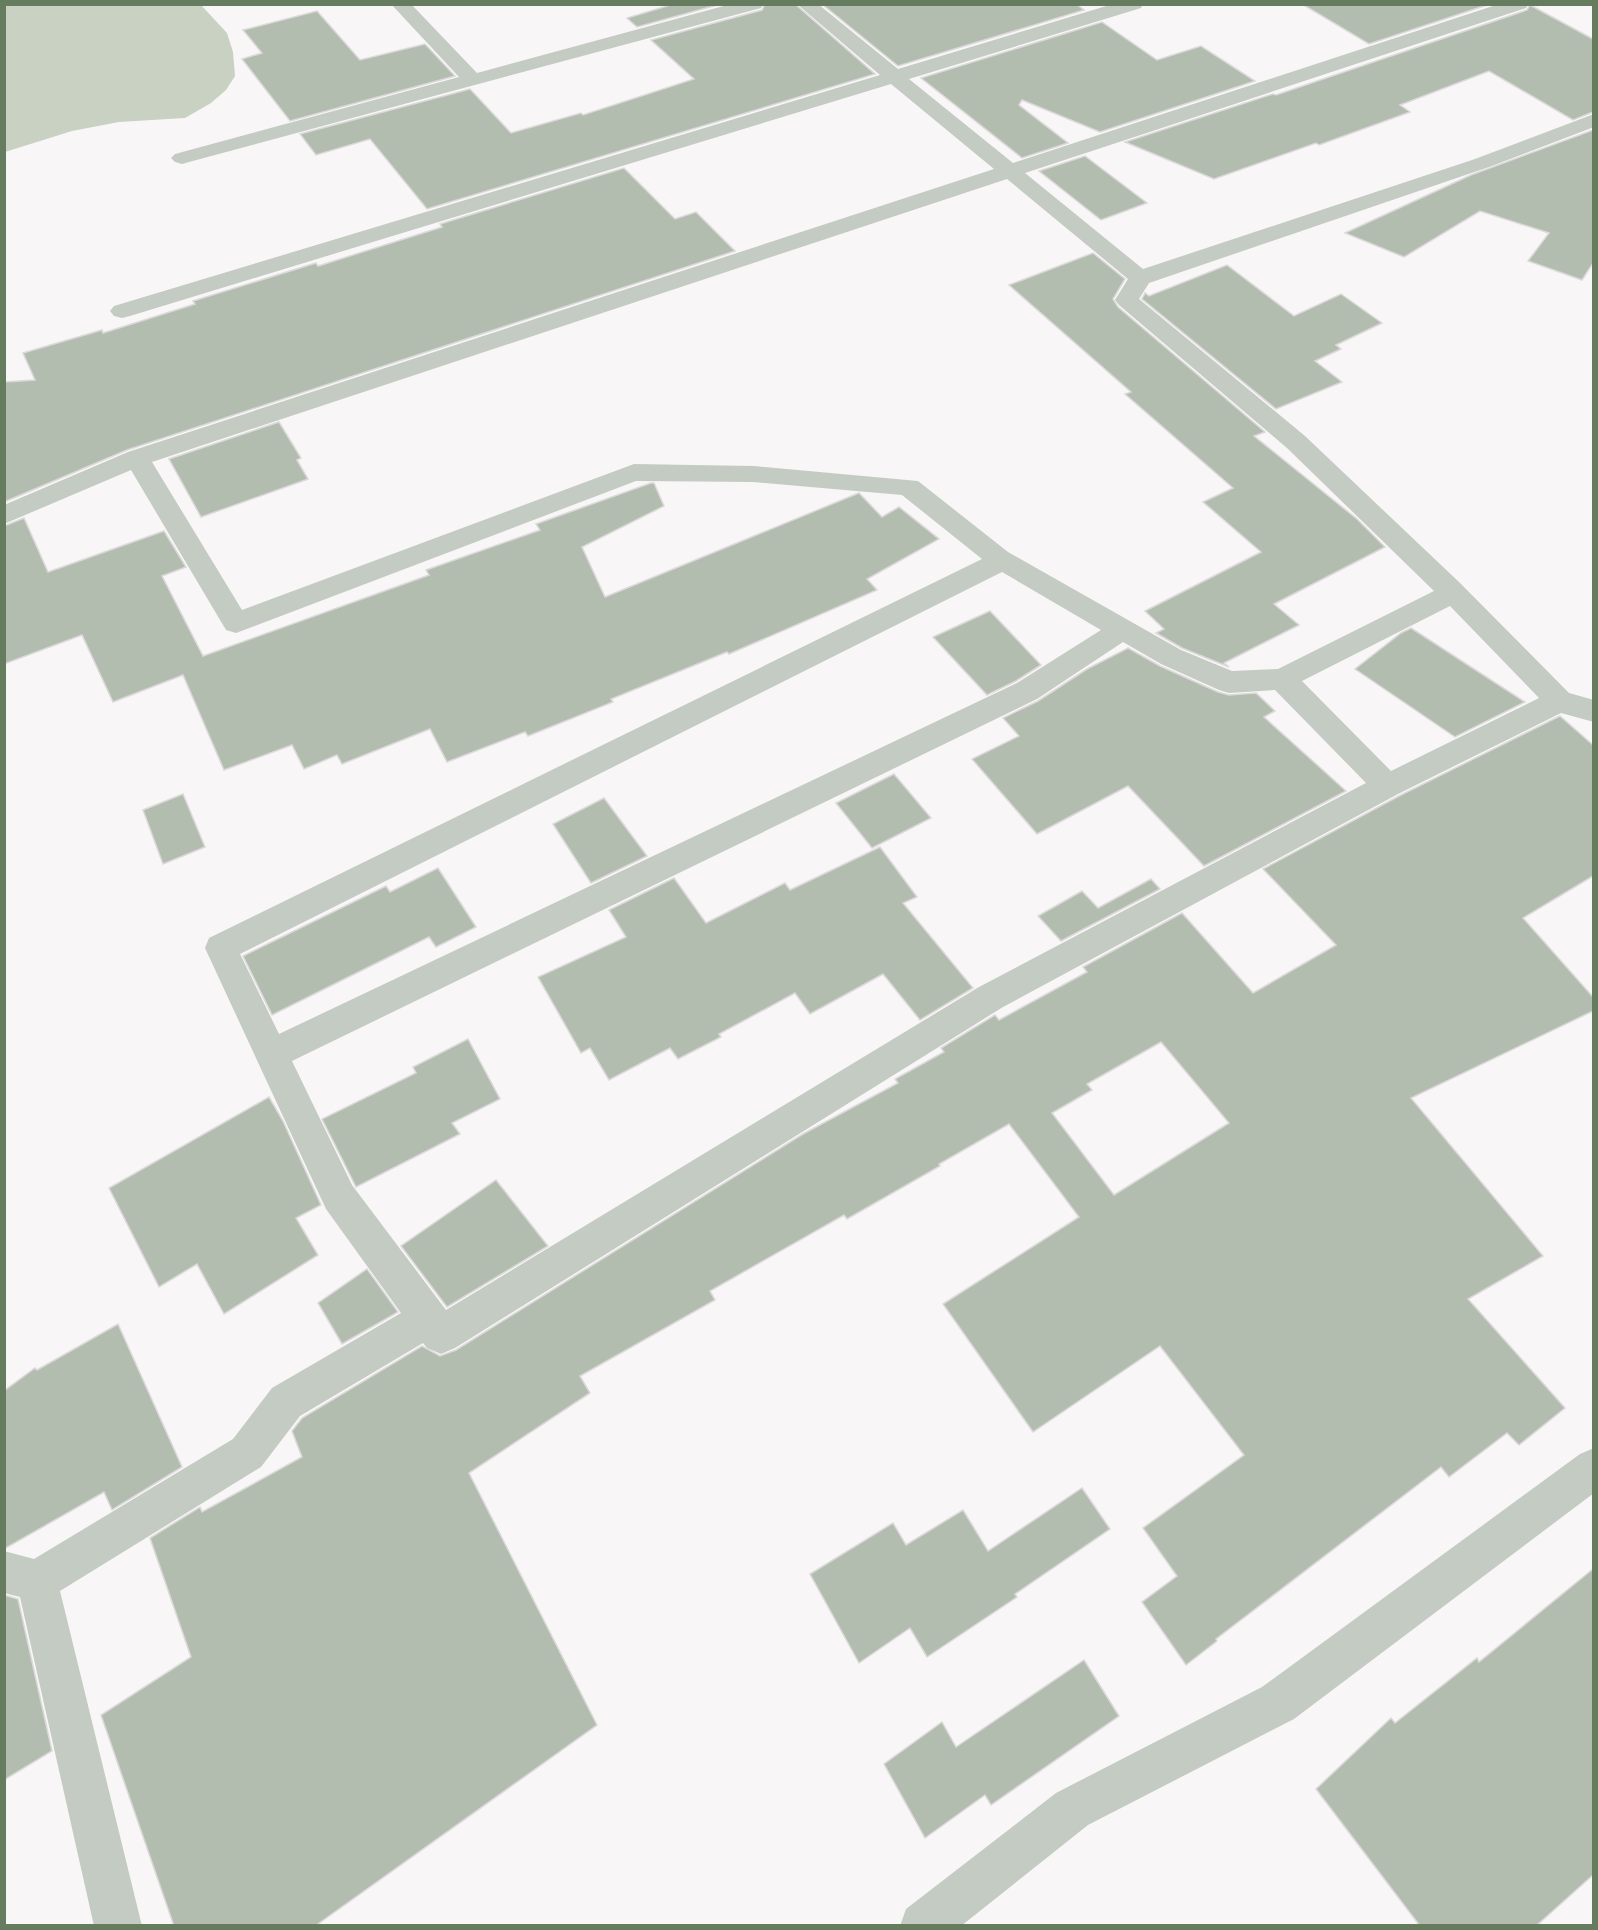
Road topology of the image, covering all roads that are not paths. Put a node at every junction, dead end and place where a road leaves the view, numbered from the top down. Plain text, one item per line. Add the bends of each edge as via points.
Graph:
1 (400, 4) edge
2 (754, 4) edge
3 (806, 4) edge
4 (1134, 4) edge
5 (1519, 4) edge
6 (893, 77) junction
7 (472, 80) junction
8 (1593, 120) edge
9 (182, 158) dead end
10 (1008, 172) junction
11 (1140, 278) junction
12 (122, 311) dead end
13 (137, 458) junction
14 (4, 515) edge
15 (998, 558) junction
16 (1453, 593) junction
17 (1123, 629) junction
18 (1282, 679) junction
19 (1559, 701) junction
20 (1593, 711) edge
21 (1388, 786) junction
22 (272, 1054) junction
23 (429, 1318) junction
24 (1593, 1468) edge
25 (21, 1576) edge
26 (118, 1926) edge
27 (923, 1926) edge

1 - 7 street
2 - 7 street
3 - 6 street
4 - 6 street
5 - 10 street
6 - 10 street
6 - 12 street
7 - 9 street
8 - 11 street via 1482,163
10 - 11 street
10 - 13 street
11 - 16 street via 1127,300 1296,442
13 - 14 street
13 - 15 street via 236,624 634,472 754,474 909,487
15 - 17 street
15 - 22 street via 1002,561 221,948
16 - 18 street
16 - 19 street
17 - 18 street via 1171,657 1228,682
17 - 22 street via 1027,691
18 - 21 street
19 - 20 street
19 - 21 street
21 - 23 street via 991,997 441,1335
22 - 23 street via 339,1197
23 - 25 street via 286,1402 247,1453
24 - 27 street via 1278,1703 1072,1809
25 - 26 street

